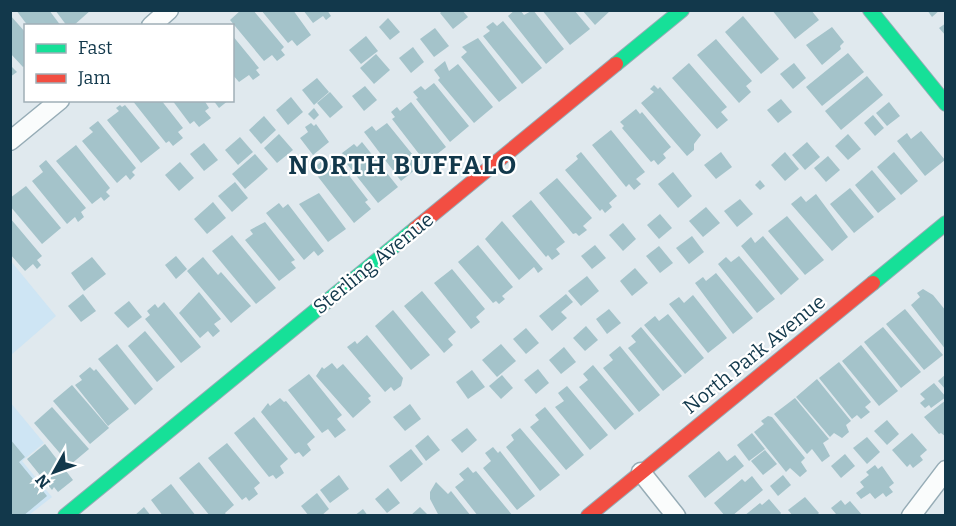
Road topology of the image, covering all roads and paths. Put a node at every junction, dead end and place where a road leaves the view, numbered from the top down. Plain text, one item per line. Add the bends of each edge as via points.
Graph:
1 (169, 10) edge
2 (682, 10) edge
3 (870, 10) edge
4 (153, 24) edge
5 (58, 102) edge
6 (945, 104) edge
7 (10, 141) edge
8 (945, 223) edge
9 (945, 470) edge
10 (641, 472) junction
11 (65, 516) edge
12 (588, 516) edge
13 (676, 516) edge
14 (911, 516) edge

1 - 4 street
2 - 11 street, Sterling Avenue
3 - 6 street
5 - 7 street
8 - 10 street, North Park Avenue
9 - 14 street
10 - 12 street, North Park Avenue
10 - 13 street

